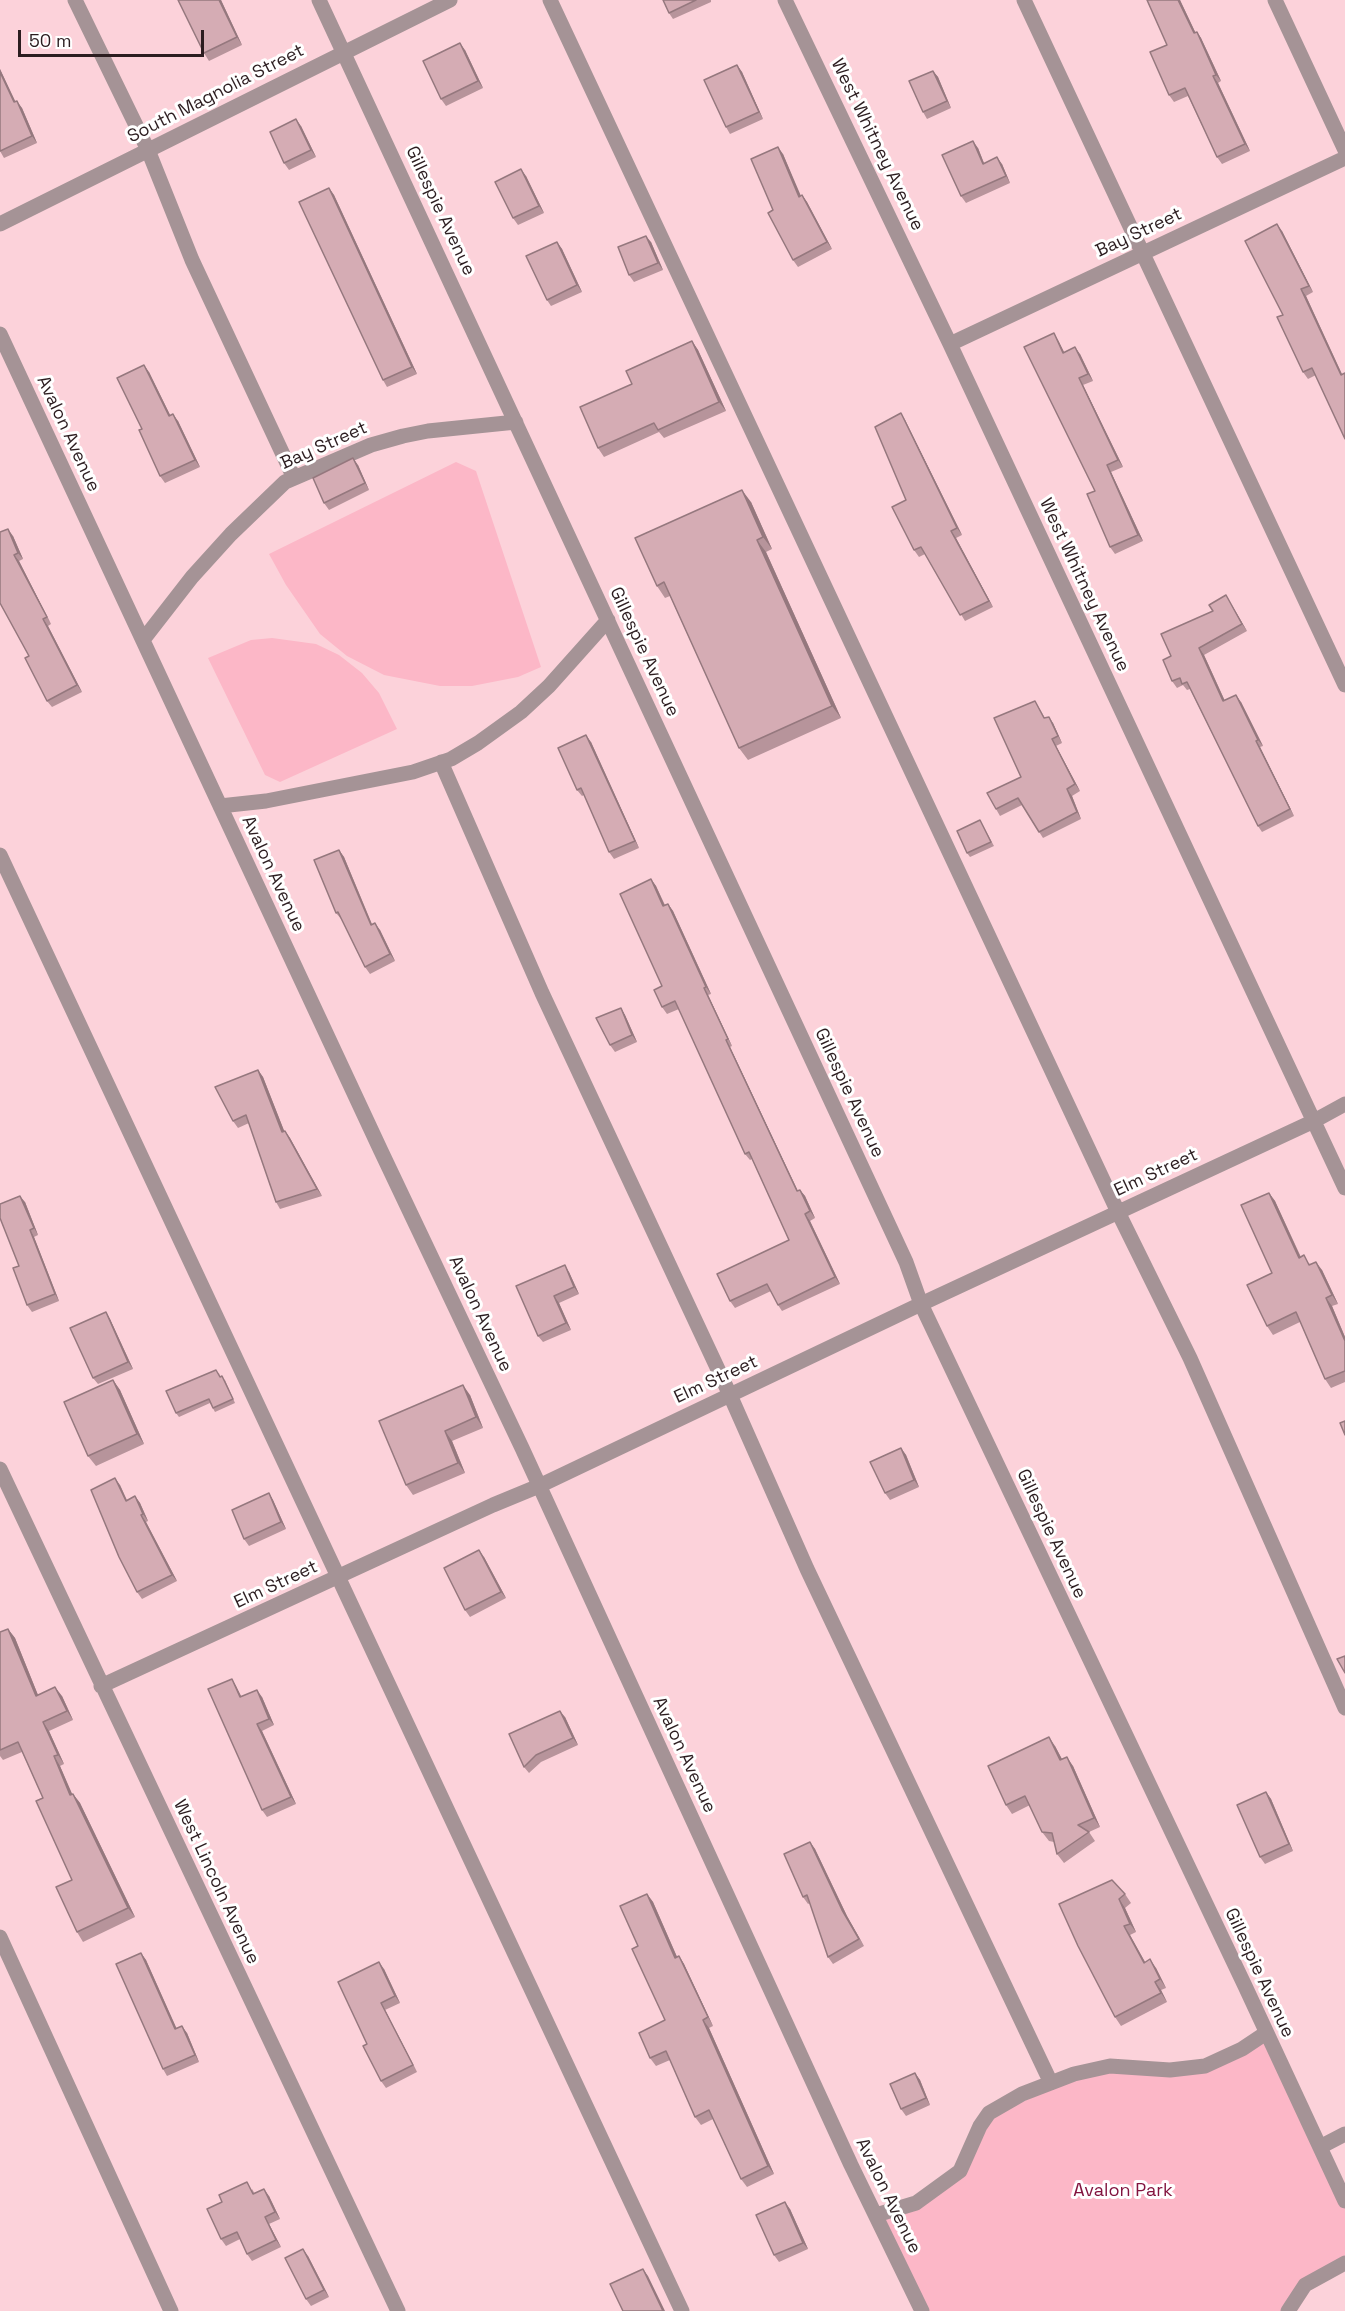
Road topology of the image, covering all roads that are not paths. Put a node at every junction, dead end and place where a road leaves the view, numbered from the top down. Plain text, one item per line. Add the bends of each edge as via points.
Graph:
1 (75, 0) edge
2 (320, 0) edge
3 (450, 0) edge
4 (550, 0) edge
5 (785, 0) edge
6 (1024, 0) edge
7 (1275, 0) edge
8 (343, 53) junction
9 (148, 150) junction
10 (1345, 150) edge
11 (1345, 158) edge
12 (0, 224) edge
13 (1144, 253) junction
14 (0, 334) edge
15 (950, 344) junction
16 (516, 422) junction
17 (294, 478) junction
18 (608, 620) junction
19 (143, 640) junction
20 (1345, 685) edge
21 (441, 762) junction
22 (220, 806) junction
23 (0, 855) edge
24 (1345, 1104) edge
25 (1314, 1121) junction
26 (1345, 1188) edge
27 (1118, 1212) junction
28 (921, 1304) junction
29 (730, 1395) junction
30 (0, 1469) edge
31 (539, 1486) junction
32 (339, 1577) junction
33 (101, 1686) junction
34 (1345, 1708) edge
35 (0, 1937) edge
36 (1266, 2033) junction
37 (1052, 2083) junction
38 (1345, 2134) edge
39 (1320, 2147) junction
40 (1345, 2201) edge
41 (876, 2215) junction
42 (1345, 2264) edge
43 (171, 2311) edge
44 (398, 2311) edge
45 (682, 2311) edge
46 (922, 2311) edge
47 (1288, 2311) edge

1 - 9 street
2 - 8 street, Gillespie Avenue
3 - 8 street, South Magnolia Street
4 - 27 street
5 - 15 street, West Whitney Avenue
6 - 13 street
7 - 10 street
8 - 9 street, South Magnolia Street
8 - 16 street, Gillespie Avenue
9 - 12 street, South Magnolia Street
9 - 17 street via 192,260
11 - 13 street, Bay Street
13 - 15 street, Bay Street
13 - 20 street
14 - 19 street, Avalon Avenue
15 - 25 street, West Whitney Avenue
16 - 17 street, Bay Street via 403,436 371,445
16 - 18 street, Gillespie Avenue
17 - 19 street, Bay Street via 231,534
18 - 21 street via 558,678 521,712 478,743
18 - 28 street, Gillespie Avenue via 906,1262
19 - 22 street, Avalon Avenue
21 - 22 street via 412,772 266,801
21 - 29 street via 542,993
22 - 31 street, Avalon Avenue
23 - 32 street
24 - 25 street, Elm Street
25 - 26 street, West Whitney Avenue
25 - 27 street, Elm Street
27 - 28 street, Elm Street
27 - 34 street via 1190,1358
28 - 29 street, Elm Street
28 - 36 street, Gillespie Avenue
29 - 31 street, Elm Street
29 - 37 street via 807,1569
30 - 33 street, West Lincoln Avenue
31 - 32 street, Elm Street
31 - 41 street, Avalon Avenue
32 - 33 street, Elm Street
32 - 45 street
33 - 44 street, West Lincoln Avenue
35 - 43 street
36 - 37 street via 1205,2066 1170,2070 1110,2066
36 - 39 street, Gillespie Avenue
37 - 41 street via 989,2113 960,2171 927,2196
38 - 39 street
39 - 40 street, Gillespie Avenue
41 - 46 street, Avalon Avenue
42 - 47 street via 1305,2285

